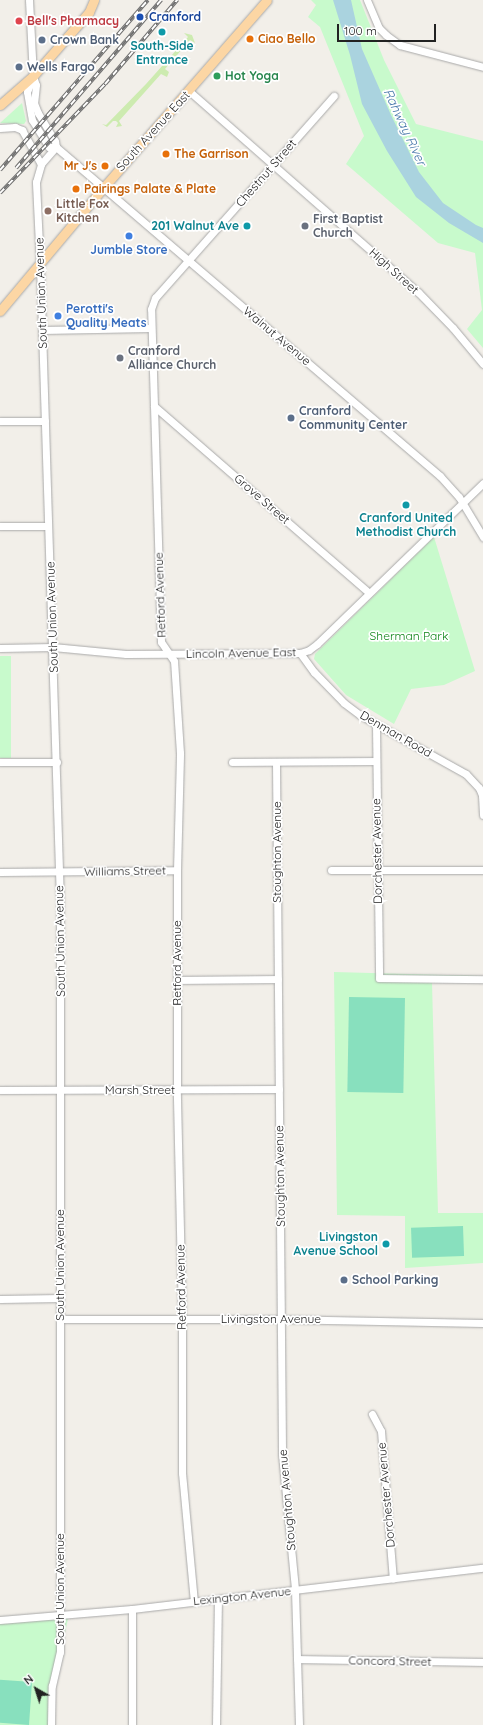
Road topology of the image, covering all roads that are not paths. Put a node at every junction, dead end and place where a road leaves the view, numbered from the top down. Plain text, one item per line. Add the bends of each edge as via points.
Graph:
1 (29, 0) edge
2 (88, 0) edge
3 (94, 0) edge
4 (267, 0) edge
5 (367, 0) edge
6 (81, 20) junction
7 (483, 67) edge
8 (33, 76) junction
9 (189, 91) junction
10 (334, 96) dead end
11 (0, 105) edge
12 (0, 128) edge
13 (56, 147) junction
14 (40, 161) junction
15 (273, 165) junction
16 (102, 188) junction
17 (189, 261) junction
18 (40, 265) junction
19 (0, 311) edge
20 (151, 328) junction
21 (42, 330) junction
22 (483, 364) edge
23 (154, 406) junction
24 (0, 421) edge
25 (45, 421) junction
26 (483, 484) edge
27 (462, 502) junction
28 (0, 526) edge
29 (48, 526) junction
30 (483, 537) edge
31 (369, 593) junction
32 (53, 647) junction
33 (0, 648) edge
34 (300, 653) junction
35 (169, 654) junction
36 (376, 724) junction
37 (376, 761) junction
38 (0, 762) edge
39 (57, 762) junction
40 (232, 762) dead end
41 (276, 762) junction
42 (481, 784) edge
43 (483, 815) edge
44 (177, 870) junction
45 (331, 870) dead end
46 (377, 870) junction
47 (483, 870) edge
48 (0, 872) edge
49 (59, 872) junction
50 (278, 979) junction
51 (483, 979) edge
52 (177, 980) junction
53 (279, 1089) junction
54 (0, 1090) edge
55 (60, 1090) junction
56 (177, 1090) junction
57 (60, 1298) junction
58 (0, 1299) edge
59 (60, 1319) junction
60 (182, 1319) junction
61 (282, 1319) junction
62 (483, 1322) edge
63 (372, 1414) dead end
64 (483, 1568) edge
65 (393, 1579) junction
66 (295, 1590) junction
67 (218, 1599) junction
68 (194, 1602) junction
69 (132, 1609) junction
70 (59, 1615) junction
71 (0, 1620) edge
72 (297, 1659) junction
73 (483, 1662) edge
74 (51, 1725) edge
75 (132, 1725) edge
76 (216, 1725) edge
77 (299, 1725) edge

1 - 8 street
2 - 6 main road
3 - 6 main road via 89,12
4 - 9 main road, South Avenue East
5 - 7 street via 379,28 400,45
6 - 8 main road
8 - 11 main road
8 - 13 street via 36,85 35,107
9 - 15 street, High Street
9 - 16 main road, South Avenue East
10 - 15 street, Chestnut Street
12 - 14 street via 15,127 22,130
13 - 14 street
13 - 16 street, Walnut Avenue
14 - 18 street, South Union Avenue via 36,182
15 - 17 street, Chestnut Street
15 - 22 street, High Street via 418,292
16 - 17 street, Walnut Avenue
16 - 18 main road, South Avenue East
17 - 20 street, Chestnut Street via 155,298 151,309
17 - 27 street, Walnut Avenue via 434,472
18 - 19 main road, South Avenue East
18 - 21 street, South Union Avenue
20 - 21 street
20 - 23 street, Retford Avenue
21 - 25 street, South Union Avenue
23 - 31 street, Grove Street
23 - 35 street, Retford Avenue via 162,642
24 - 25 street
25 - 29 street, South Union Avenue
26 - 27 street, Lincoln Avenue East
27 - 30 street, Walnut Avenue
27 - 31 street, Lincoln Avenue East
28 - 29 street
29 - 32 street, South Union Avenue
31 - 34 street, Lincoln Avenue East via 317,644
32 - 33 street, Lincoln Avenue East
32 - 35 street, Lincoln Avenue East via 126,654
32 - 39 street, South Union Avenue
34 - 35 street, Lincoln Avenue East
34 - 36 street, Denman Road via 330,690 344,703
35 - 44 street, Retford Avenue via 174,661 180,753
36 - 37 street, Dorchester Avenue
36 - 42 street, Denman Road
37 - 41 street
37 - 46 street, Dorchester Avenue
38 - 39 street
39 - 49 street, South Union Avenue
40 - 41 street
41 - 50 street, Stoughton Avenue
42 - 43 street, Denman Road
44 - 49 street, Williams Street
44 - 52 street, Retford Avenue
45 - 46 street
46 - 47 street
46 - 51 street, Dorchester Avenue via 379,978
48 - 49 street, Williams Street
49 - 55 street, South Union Avenue
50 - 52 street
50 - 53 street, Stoughton Avenue
52 - 56 street, Retford Avenue
53 - 56 street, Marsh Street
53 - 61 street, Stoughton Avenue
54 - 55 street, Marsh Street
55 - 56 street, Marsh Street
55 - 57 street, South Union Avenue
56 - 60 street, Retford Avenue
57 - 58 street
57 - 59 street, South Union Avenue
59 - 60 street, Livingston Avenue
59 - 70 street, South Union Avenue
60 - 61 street, Livingston Avenue
60 - 68 street, Retford Avenue via 182,1473
61 - 62 street, Livingston Avenue
61 - 66 street, Stoughton Avenue via 282,1454
63 - 65 street, Dorchester Avenue via 381,1431
64 - 65 street, Lexington Avenue
65 - 66 street, Lexington Avenue
66 - 67 street, Lexington Avenue
66 - 72 street, Stoughton Avenue
67 - 68 street, Lexington Avenue
67 - 76 street
68 - 69 street, Lexington Avenue
69 - 70 street, Lexington Avenue
69 - 75 street
70 - 71 street, Lexington Avenue
70 - 74 street, South Union Avenue via 60,1652 52,1686
72 - 73 street, Concord Street
72 - 77 street, Stoughton Avenue

